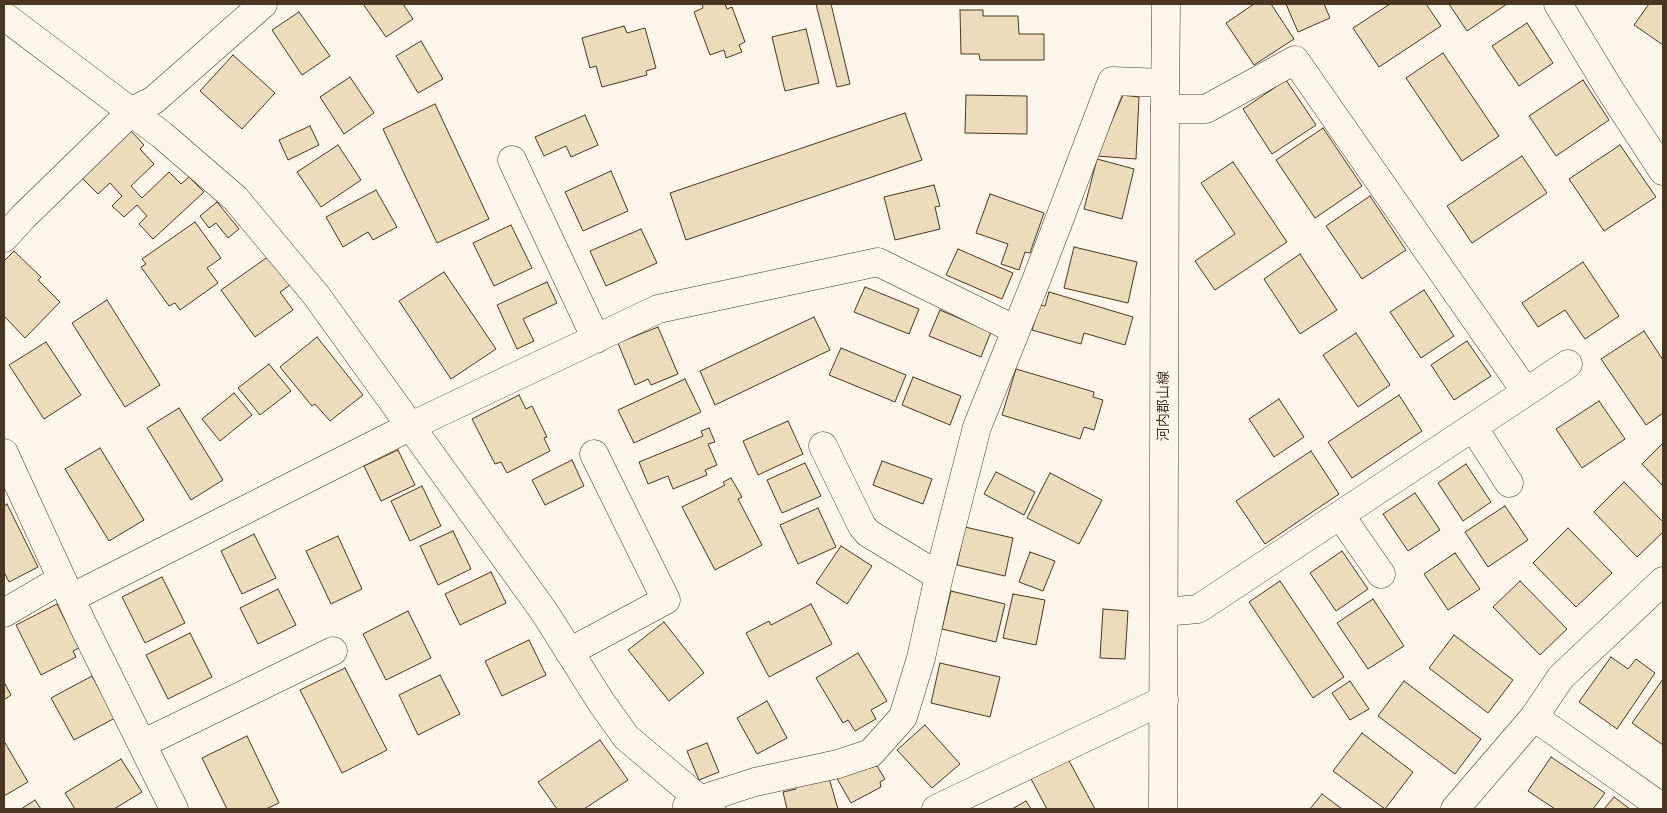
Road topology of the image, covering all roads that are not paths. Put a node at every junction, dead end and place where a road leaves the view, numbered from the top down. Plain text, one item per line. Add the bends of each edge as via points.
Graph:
1 (263, 4) edge
2 (1166, 4) edge
3 (1558, 4) edge
4 (4, 16) edge
5 (1165, 96) junction
6 (132, 111) junction
7 (1659, 153) edge
8 (512, 160) dead end
9 (4, 238) edge
10 (1016, 330) junction
11 (596, 339) junction
12 (1568, 364) dead end
13 (1526, 392) junction
14 (411, 426) junction
15 (1473, 427) junction
16 (823, 446) dead end
17 (4, 453) edge
18 (594, 454) dead end
19 (1508, 483) dead end
20 (1340, 515) junction
21 (1381, 574) dead end
22 (939, 576) junction
23 (1663, 581) edge
24 (66, 589) junction
25 (1164, 612) junction
26 (4, 613) edge
27 (333, 651) dead end
28 (569, 652) junction
29 (1164, 700) junction
30 (1534, 717) junction
31 (142, 744) junction
32 (697, 806) edge
33 (1663, 808) edge
34 (174, 809) edge
35 (936, 809) edge
36 (1164, 809) edge
37 (1455, 809) edge

1 - 6 street via 154,100
2 - 5 street, 河内郡山線
3 - 7 street via 1610,90
4 - 6 street
5 - 10 street via 1112,81
5 - 13 street via 1206,109 1296,60
5 - 25 street, 河内郡山線
6 - 9 street
6 - 14 street via 236,198 316,295
8 - 11 street
10 - 11 street via 878,262 658,309
10 - 22 street via 977,427
11 - 14 street
12 - 13 street
13 - 15 street
14 - 24 street
14 - 28 street via 545,613
15 - 19 street
15 - 20 street
16 - 22 street via 868,533
17 - 24 street
18 - 28 street via 666,600
20 - 21 street
20 - 25 street via 1198,609
22 - 32 street via 903,717 871,753 838,764 755,782
23 - 30 street via 1561,677
24 - 26 street
24 - 31 street
25 - 29 street, 河内郡山線
27 - 31 street
28 - 32 street via 626,737
29 - 35 street
29 - 36 street, 河内郡山線
30 - 33 street
30 - 37 street
31 - 34 street

